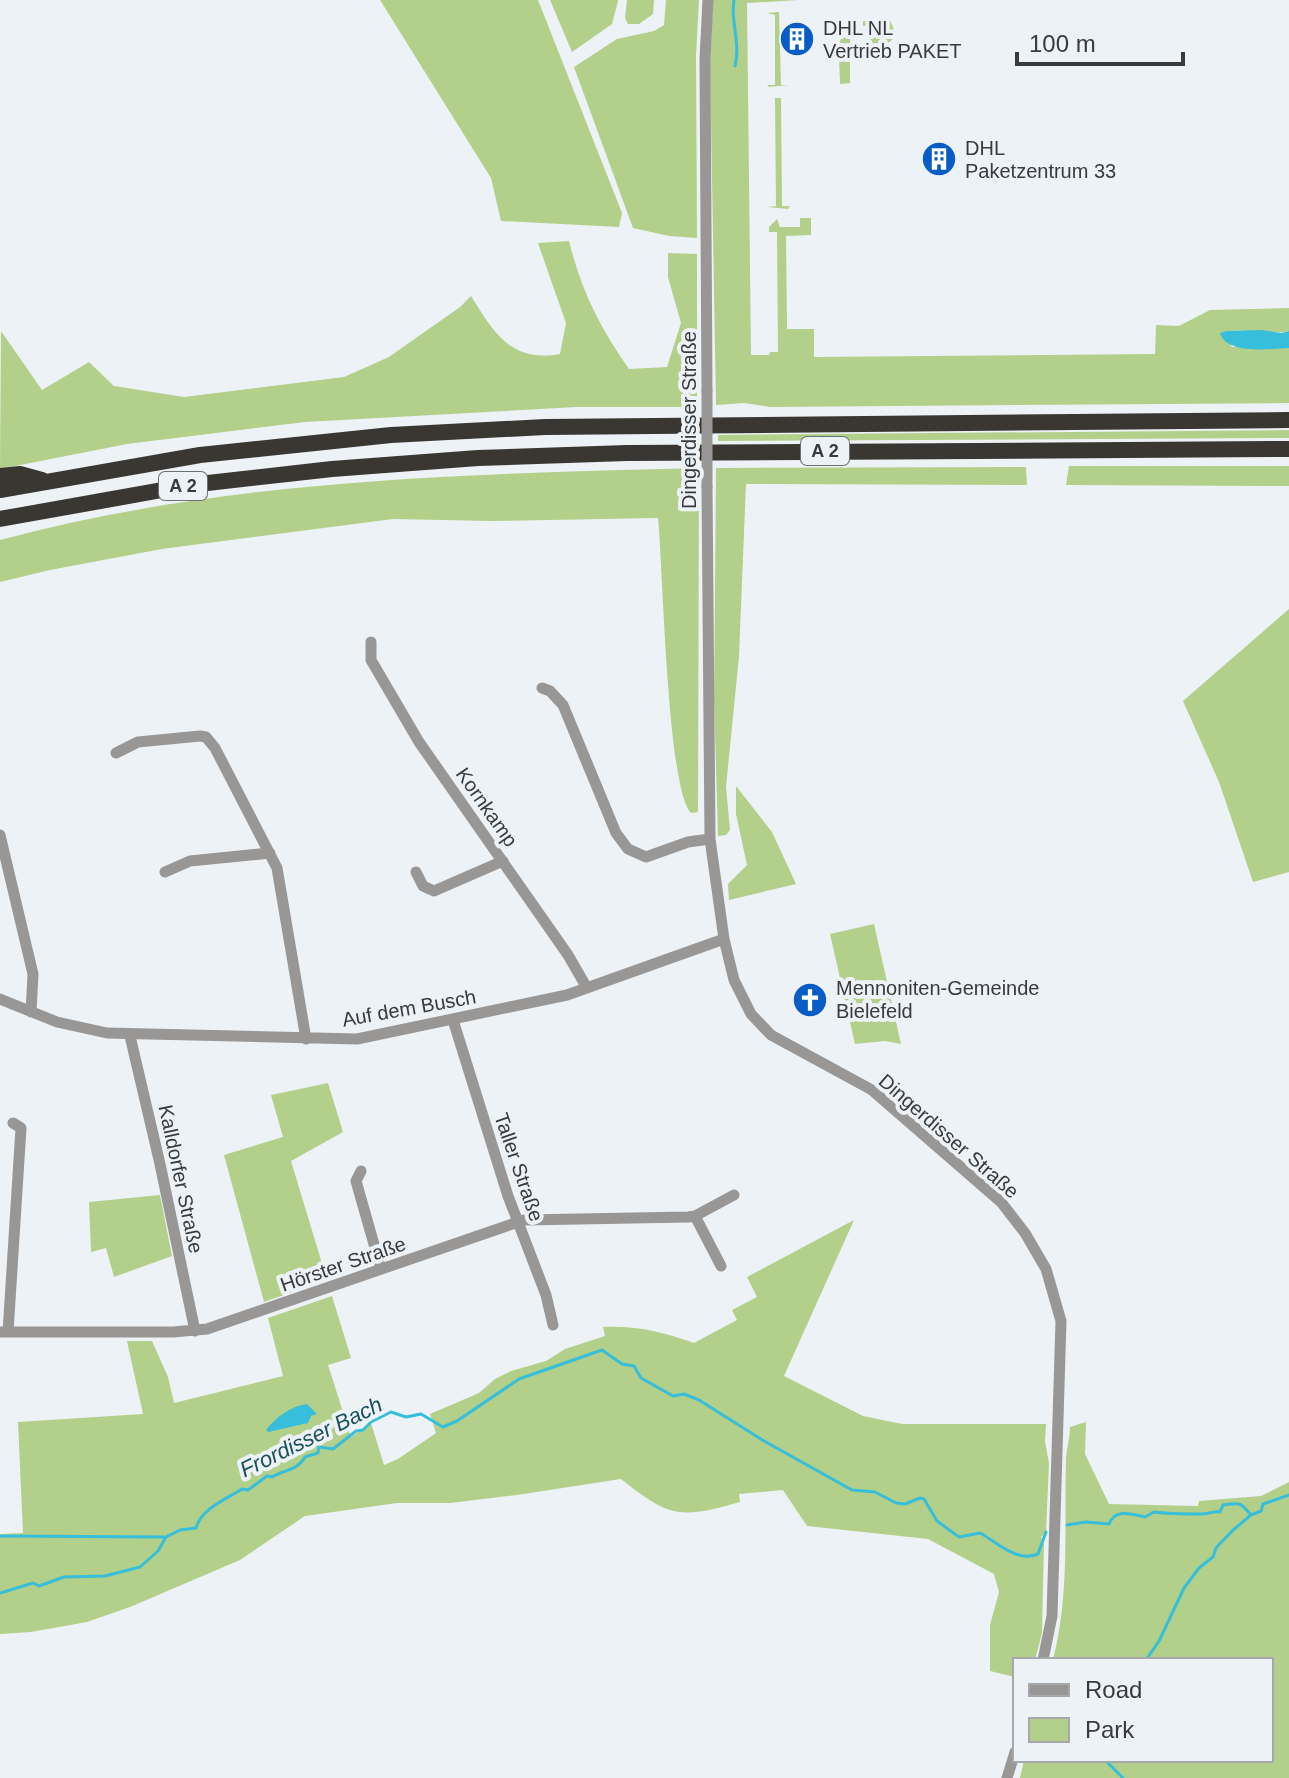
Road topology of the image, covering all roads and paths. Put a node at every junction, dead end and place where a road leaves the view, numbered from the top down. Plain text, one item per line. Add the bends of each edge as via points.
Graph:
1 (708, 0) edge
2 (1289, 420) edge
3 (1289, 449) edge
4 (0, 476) edge
5 (43, 481) junction
6 (0, 490) edge
7 (4, 519) edge
8 (371, 642) dead end
9 (542, 688) dead end
10 (116, 753) dead end
11 (0, 835) edge
12 (710, 839) junction
13 (270, 853) junction
14 (503, 861) junction
15 (165, 872) dead end
16 (416, 872) dead end
17 (724, 939) junction
18 (587, 988) junction
19 (0, 999) edge
20 (31, 1012) junction
21 (453, 1020) junction
22 (130, 1036) junction
23 (306, 1039) junction
24 (13, 1123) dead end
25 (361, 1171) dead end
26 (734, 1195) dead end
27 (695, 1216) junction
28 (516, 1223) junction
29 (721, 1266) dead end
30 (381, 1269) junction
31 (553, 1325) dead end
32 (195, 1331) junction
33 (4, 1332) edge
34 (1043, 1658) edge
35 (1013, 1758) edge
36 (1007, 1778) edge

1 - 12 street, Dingerdisser Straße, bridge
2 - 5 highway, A 2 via 545,427 270,447
3 - 7 highway, A 2 via 478,458 203,484
4 - 5 highway via 20,474
5 - 6 highway, A 2
8 - 14 street, Kornkamp via 371,660 413,733
9 - 12 street via 567,712 616,833 628,849 651,857
10 - 13 street via 138,742 206,737
11 - 20 street via 31,963
12 - 17 street, Dingerdisser Straße
13 - 15 street via 190,861
13 - 23 street via 277,868
14 - 16 street via 434,891 423,886
14 - 18 street, Kornkamp
17 - 18 street, Auf dem Busch
17 - 34 street, Dingerdisser Straße via 739,992 764,1029 884,1100 1001,1202 1036,1250 1061,1321 1052,1616
18 - 21 street, Auf dem Busch
19 - 20 street, Auf dem Busch
20 - 22 street, Auf dem Busch via 75,1027
21 - 23 street, Auf dem Busch via 357,1039
21 - 28 street, Taller Straße
22 - 23 street, Auf dem Busch
22 - 32 street, Kalldorfer Straße
24 - 33 street via 21,1128
25 - 30 street via 356,1181
26 - 27 street, Hörster Straße
27 - 28 street, Hörster Straße
27 - 29 street
28 - 30 street, Hörster Straße
28 - 31 street, Taller Straße
30 - 32 street, Hörster Straße
32 - 33 street, Hörster Straße
35 - 36 street

